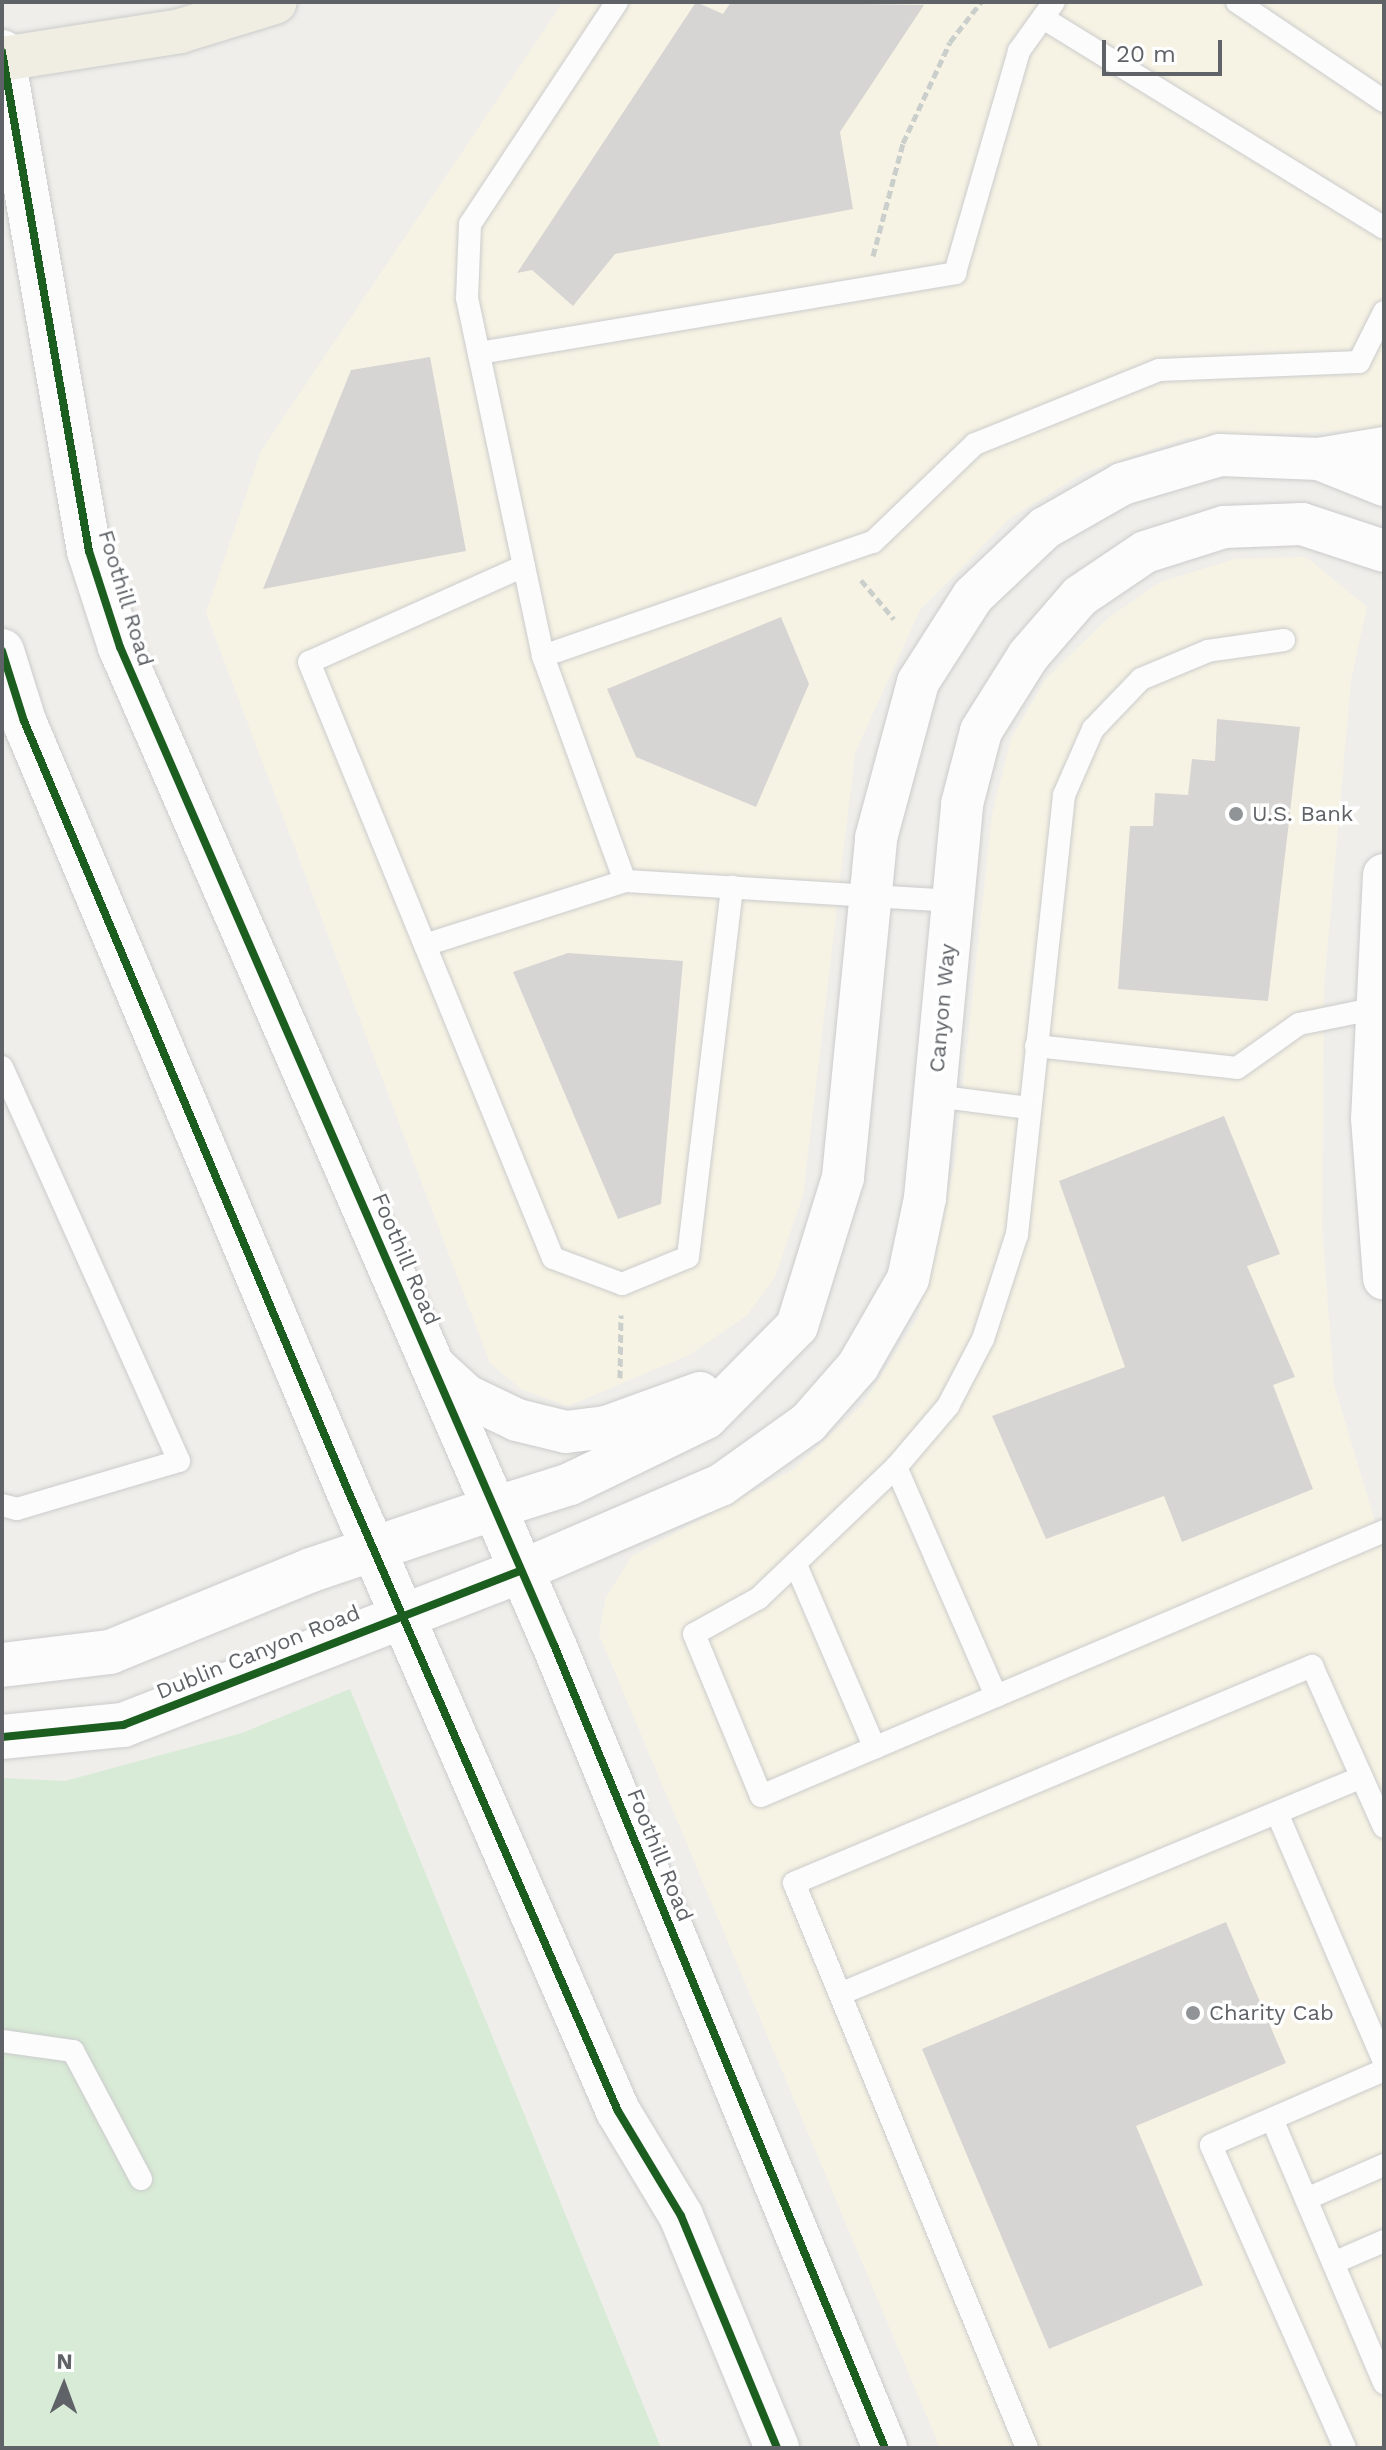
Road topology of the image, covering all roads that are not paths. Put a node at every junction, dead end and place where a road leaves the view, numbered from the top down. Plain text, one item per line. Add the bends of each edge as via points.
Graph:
1 (275, 2) edge
2 (617, 2) edge
3 (1237, 2) edge
4 (1049, 10) edge
5 (2, 57) edge
6 (1384, 101) edge
7 (1384, 228) edge
8 (1384, 312) edge
9 (479, 353) junction
10 (1384, 448) edge
11 (1319, 459) junction
12 (1384, 485) edge
13 (1384, 551) edge
14 (524, 566) junction
15 (1284, 640) dead end
16 (2, 651) edge
17 (543, 656) junction
18 (1384, 875) edge
19 (625, 881) junction
20 (732, 887) junction
21 (871, 895) junction
22 (950, 901) junction
23 (425, 945) junction
24 (1373, 1009) junction
25 (1036, 1046) junction
26 (2, 1067) edge
27 (935, 1096) junction
28 (1029, 1108) junction
29 (1384, 1279) edge
30 (766, 1362) junction
31 (432, 1364) junction
32 (896, 1467) junction
33 (2, 1505) edge
34 (494, 1508) junction
35 (1384, 1531) edge
36 (376, 1547) junction
37 (796, 1565) junction
38 (521, 1571) junction
39 (404, 1615) junction
40 (2, 1665) edge
41 (996, 1696) junction
42 (2, 1737) edge
43 (875, 1748) junction
44 (1362, 1777) junction
45 (1277, 1813) junction
46 (1384, 1827) edge
47 (840, 1994) junction
48 (2, 2041) edge
49 (1384, 2062) edge
50 (1384, 2070) edge
51 (1272, 2119) junction
52 (1384, 2165) edge
53 (141, 2179) dead end
54 (1306, 2199) junction
55 (1384, 2241) edge
56 (1333, 2263) junction
57 (1384, 2383) edge
58 (777, 2448) edge
59 (885, 2448) edge
60 (1027, 2448) edge
61 (1345, 2448) edge

1 - 5 highway via 180,31
2 - 9 lane via 470,224 467,298
3 - 6 lane
4 - 7 lane
4 - 9 lane via 1019,51 955,273
5 - 31 main road, Foothill Road via 89,551 120,647
8 - 17 lane via 1359,362 1159,370 975,444 873,542
9 - 14 lane
10 - 11 street
11 - 12 street
11 - 21 street via 1220,455 1122,484 1045,528 973,596 918,682 876,838
13 - 22 street, Canyon Way via 1302,524 1224,527 1145,552 1080,596 1028,656 981,731 962,804
14 - 17 lane
14 - 23 lane via 309,662
15 - 25 lane via 1208,651 1141,679 1093,729 1064,795
16 - 36 main road via 24,721
17 - 19 lane
18 - 24 street
19 - 20 lane
19 - 23 lane
20 - 21 lane
20 - 23 lane via 688,1257 622,1284 553,1258
21 - 22 lane
21 - 30 street via 843,1177 816,1282 797,1326
22 - 27 street, Canyon Way
24 - 25 lane via 1299,1024 1237,1068
24 - 29 street
25 - 28 lane
26 - 33 lane via 179,1461 17,1509
27 - 28 lane
27 - 38 street, Canyon Way via 908,1279 858,1366 808,1423 721,1485
28 - 32 lane via 1017,1234 983,1339 948,1406
30 - 31 street via 677,1404 566,1432 517,1420 467,1396
30 - 34 street via 706,1418 570,1484
31 - 34 main road, Foothill Road
32 - 37 lane
32 - 41 lane
34 - 36 main road
34 - 38 main road, Foothill Road
35 - 41 lane
36 - 39 main road
36 - 40 main road via 110,1652
37 - 43 lane
37 - 43 lane via 759,1598 694,1634 761,1796
38 - 39 main road, Dublin Canyon Road
38 - 59 main road, Foothill Road
39 - 42 main road, Dublin Canyon Road via 123,1725
39 - 58 main road via 618,2111 681,2216
41 - 43 lane
44 - 45 lane
44 - 46 lane
44 - 47 lane via 1312,1666 794,1883
45 - 47 lane
45 - 49 lane
47 - 60 lane
48 - 53 lane via 73,2051
50 - 51 lane
51 - 54 lane
51 - 61 lane via 1211,2145
52 - 54 lane
54 - 56 lane
55 - 56 lane
56 - 57 lane

